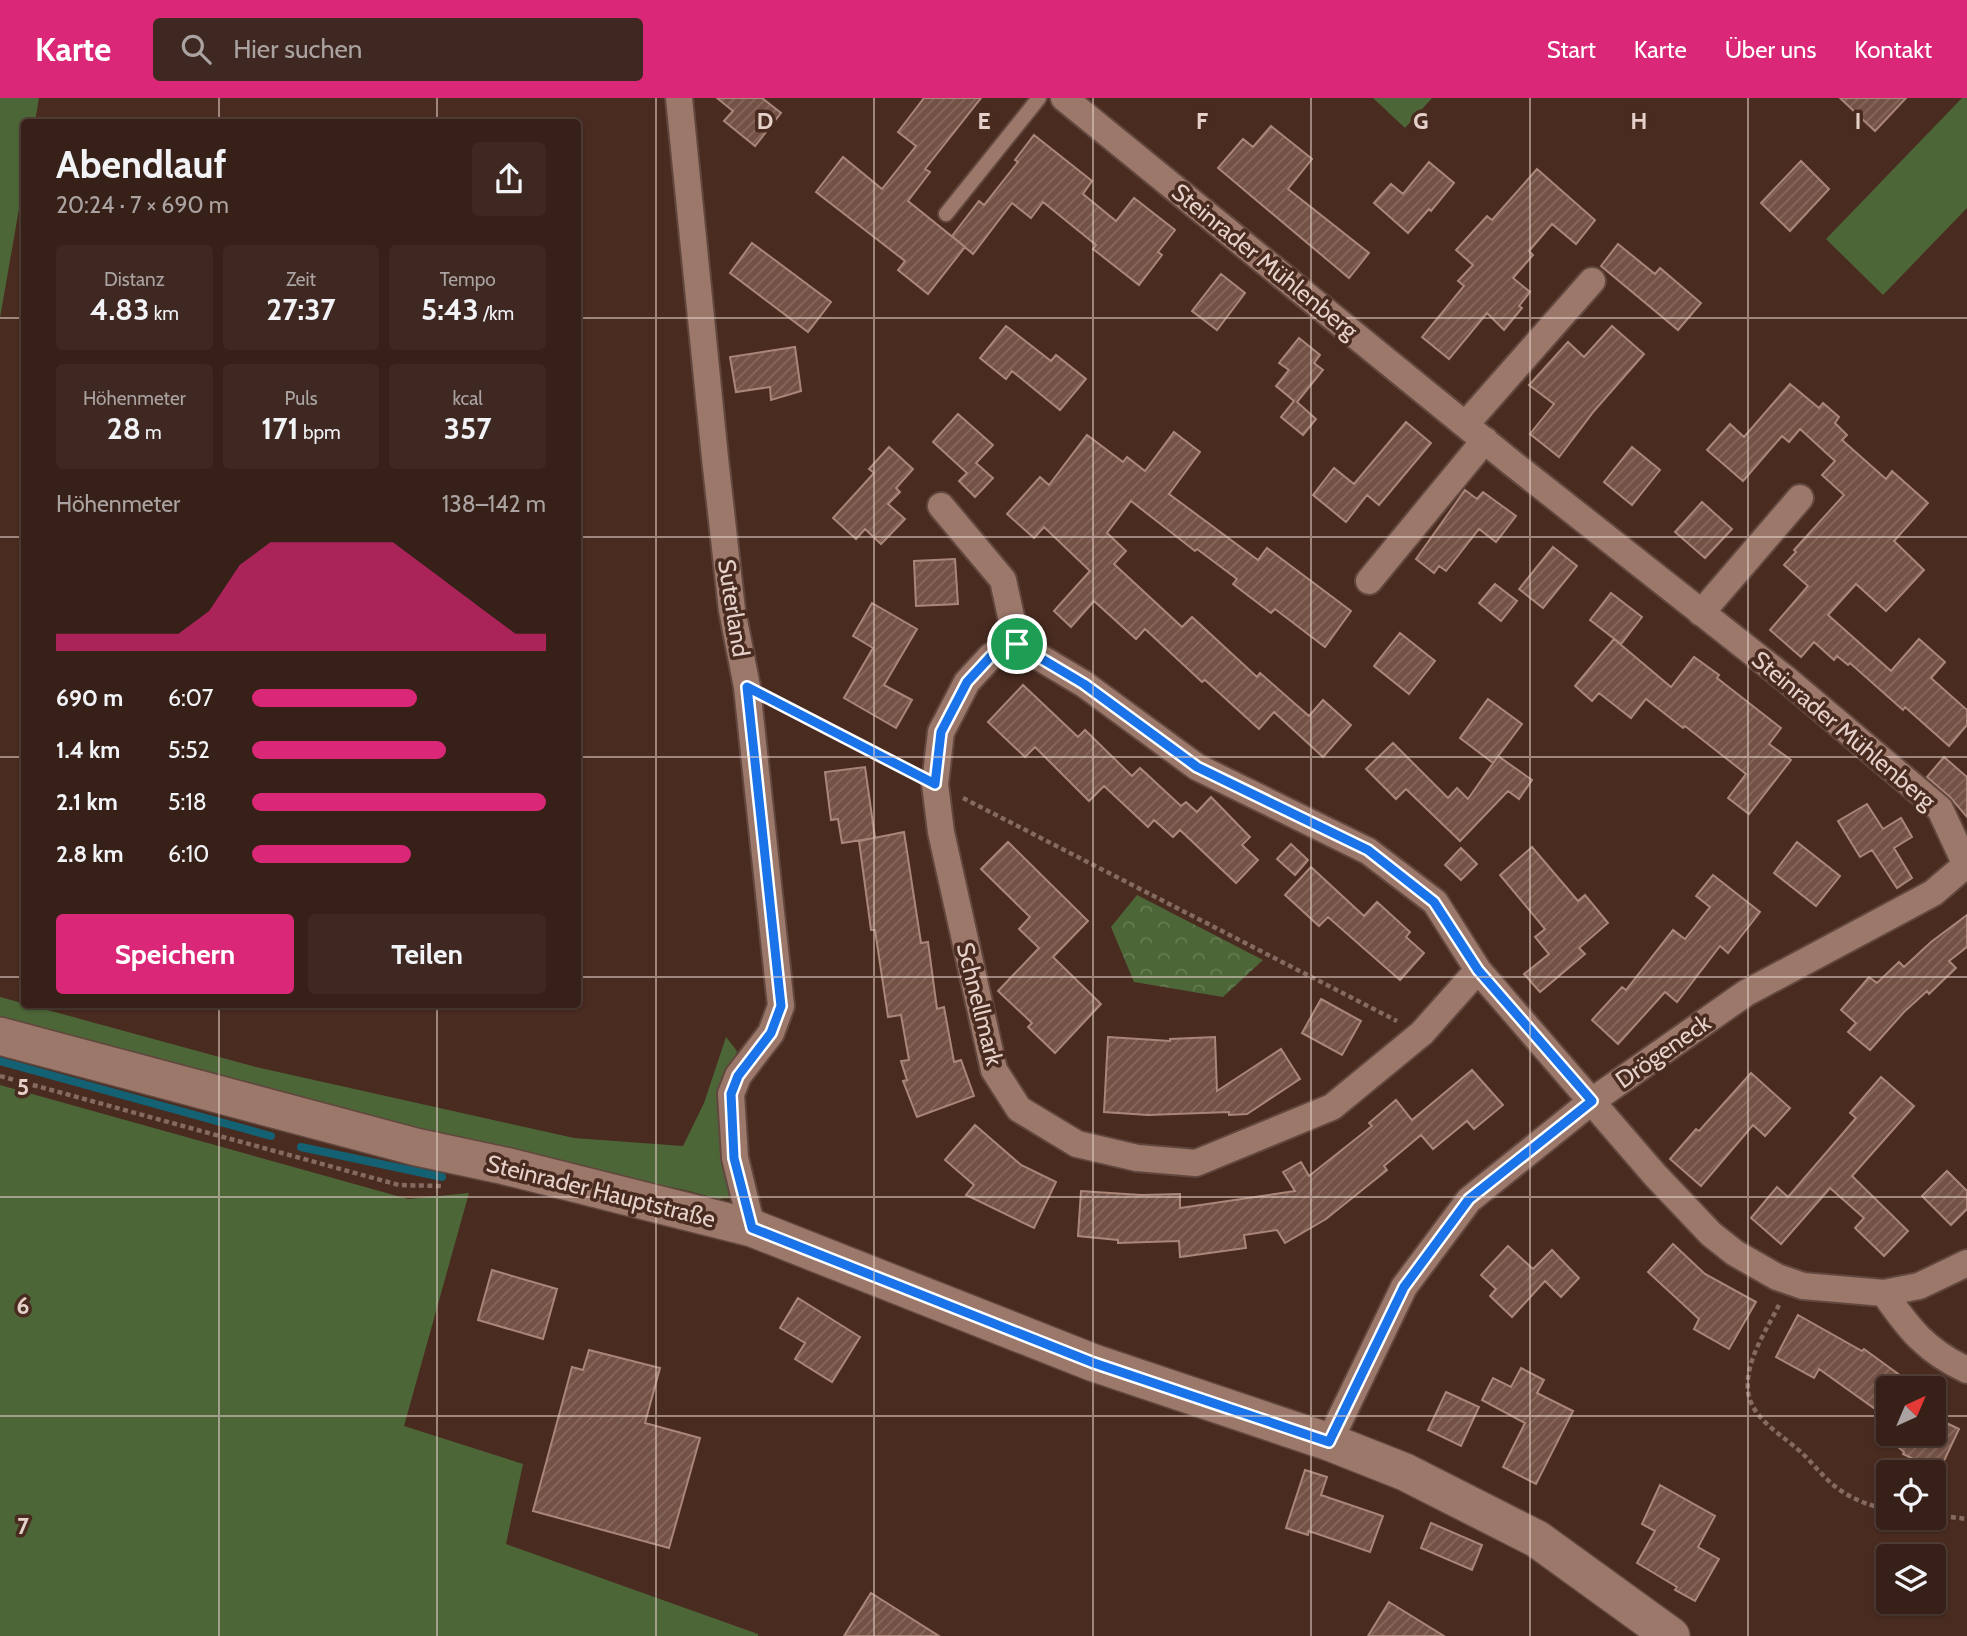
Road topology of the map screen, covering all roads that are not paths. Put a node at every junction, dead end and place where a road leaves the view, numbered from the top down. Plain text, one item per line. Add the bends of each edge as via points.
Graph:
1 (679, 98) edge
2 (1040, 98) edge
3 (1064, 98) edge
4 (946, 214) dead end
5 (1592, 281) dead end
6 (1475, 432) junction
7 (1800, 498) dead end
8 (941, 506) dead end
9 (1369, 581) dead end
10 (1701, 613) junction
11 (1017, 644) junction
12 (1967, 864) edge
13 (1478, 970) junction
14 (0, 1036) edge
15 (1592, 1101) junction
16 (752, 1228) junction
17 (1967, 1263) edge
18 (1884, 1293) junction
19 (1967, 1370) edge
20 (1329, 1442) junction
21 (1671, 1636) edge

1 - 16 street, Suterland via 732,610 747,687 781,1006 771,1033 738,1076 731,1094 734,1158
2 - 4 lane
3 - 6 street, Steinrader Mühlenberg
5 - 6 street
6 - 9 street
6 - 10 street, Steinrader Mühlenberg
7 - 10 street
8 - 11 street via 1003,580
10 - 12 street, Steinrader Mühlenberg via 1940,808
11 - 13 street via 1084,684 1197,767 1368,850 1434,902
11 - 13 street, Schnellmark via 991,656 967,682 941,732 935,784 941,832 994,1070 1019,1109 1077,1144 1137,1158 1196,1163 1332,1107 1422,1033
12 - 15 street, Drögeneck via 1921,900 1746,993
13 - 15 street
14 - 16 main road, Steinrader Hauptstraße via 416,1147
15 - 18 street via 1711,1234 1757,1267 1803,1286
15 - 20 street, Drögeneck via 1469,1199 1404,1287
16 - 20 main road, Steinrader Hauptstraße via 1094,1363
17 - 18 street via 1919,1286
18 - 19 street via 1929,1348
20 - 21 main road, Steinrader Hauptstraße via 1405,1472 1537,1539

